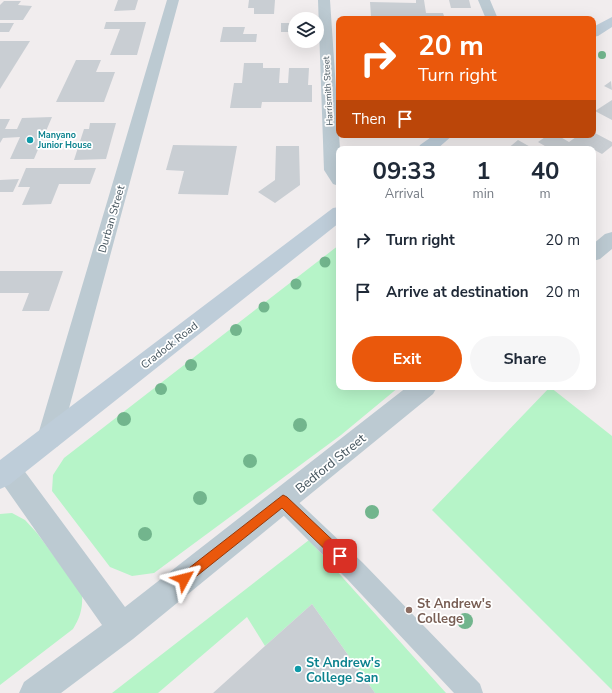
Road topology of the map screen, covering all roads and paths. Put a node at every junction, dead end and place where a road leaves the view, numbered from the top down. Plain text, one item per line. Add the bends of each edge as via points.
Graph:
1 (173, 0) edge
2 (324, 0) edge
3 (484, 0) edge
4 (491, 16) edge
5 (612, 21) edge
6 (596, 31) edge
7 (441, 138) edge
8 (430, 146) edge
9 (336, 175) edge
10 (336, 215) edge
11 (612, 239) edge
12 (596, 252) edge
13 (421, 390) edge
14 (50, 438) junction
15 (4, 473) edge
16 (283, 501) junction
17 (122, 628) junction
18 (35, 693) edge
19 (470, 693) edge

1 - 14 street, Durban Street
2 - 9 street, Harrismith Street via 333,170
3 - 4 street
5 - 6 main road
7 - 8 main road
10 - 14 main road, Cradock Road
11 - 12 street
13 - 16 street, Bedford Street
14 - 15 main road, Cradock Road
15 - 17 street
16 - 17 street, Bedford Street
16 - 19 lane via 360,576
17 - 18 street, Bedford Street

